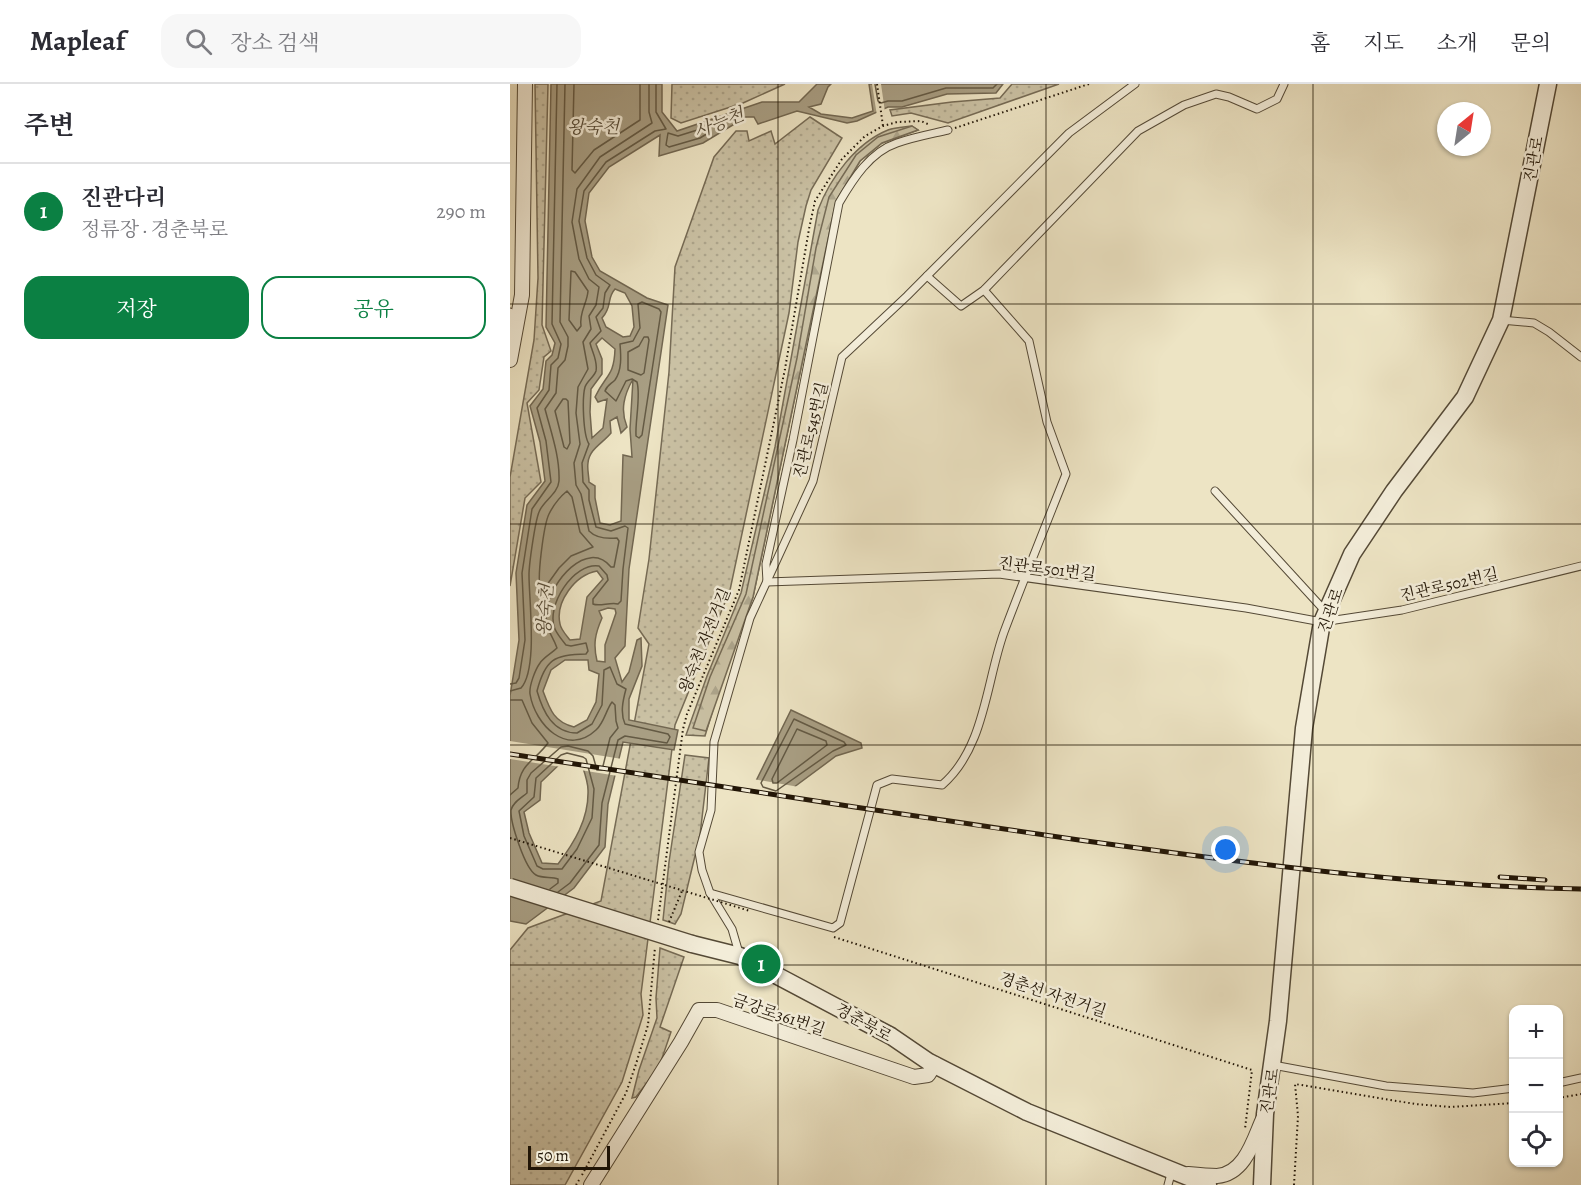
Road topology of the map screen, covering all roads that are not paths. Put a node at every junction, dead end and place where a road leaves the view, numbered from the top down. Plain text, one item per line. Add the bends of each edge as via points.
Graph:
1 (525, 84) edge
2 (1135, 84) edge
3 (1284, 84) edge
4 (1548, 84) edge
5 (948, 130) road end
6 (927, 276) junction
7 (984, 290) junction
8 (510, 312) edge
9 (1501, 320) junction
10 (515, 334) junction
11 (1581, 357) edge
12 (510, 360) edge
13 (1215, 491) dead end
14 (1581, 566) edge
15 (1025, 578) junction
16 (766, 582) junction
17 (1324, 618) junction
18 (510, 887) edge
19 (710, 893) junction
20 (740, 956) junction
21 (935, 1064) junction
22 (1274, 1065) junction
23 (1581, 1078) edge
24 (1563, 1082) edge
25 (1509, 1089) edge
26 (1265, 1114) junction
27 (1174, 1176) edge
28 (591, 1185) edge
29 (1208, 1185) edge
30 (1262, 1185) edge

1 - 10 street via 522,295
2 - 6 lane, 진관로545번길 via 1069,133
3 - 7 lane via 1277,99 1257,109 1216,94 1184,105 1138,131
4 - 9 street, 진관로
5 - 16 lane via 895,143 855,176 839,203 766,564
6 - 7 lane via 961,306
6 - 16 lane, 진관로545번길 via 842,357 813,481
7 - 15 lane via 1029,341 1047,422 1066,474
8 - 10 lane
9 - 11 lane via 1534,323
9 - 17 street, 진관로 via 1465,398 1352,554
10 - 12 street
13 - 17 lane
14 - 17 lane, 진관로502번길 via 1402,610
15 - 16 lane, 진관로501번길 via 999,574
15 - 17 lane, 진관로501번길
15 - 19 lane via 1003,634 980,725 954,774 942,785 892,779 877,785 840,923 833,928
16 - 19 lane, 진관로545번길 via 750,618 714,742 711,810 699,852
17 - 22 street, 진관로 via 1304,728
18 - 20 street, 경춘북로, bridge
19 - 20 lane, 진관로545번길 via 732,929
20 - 21 street, 경춘북로 via 891,1036
21 - 27 street, 경춘북로 via 1027,1112
21 - 28 street, 금강로361번길 via 928,1075 914,1077 717,1010 699,1010
22 - 25 lane via 1386,1086 1473,1093
22 - 26 street, 진관로
23 - 24 lane
26 - 27 street via 1243,1162 1234,1170 1220,1176
26 - 30 street, 진관로
27 - 29 street, 경춘북로

